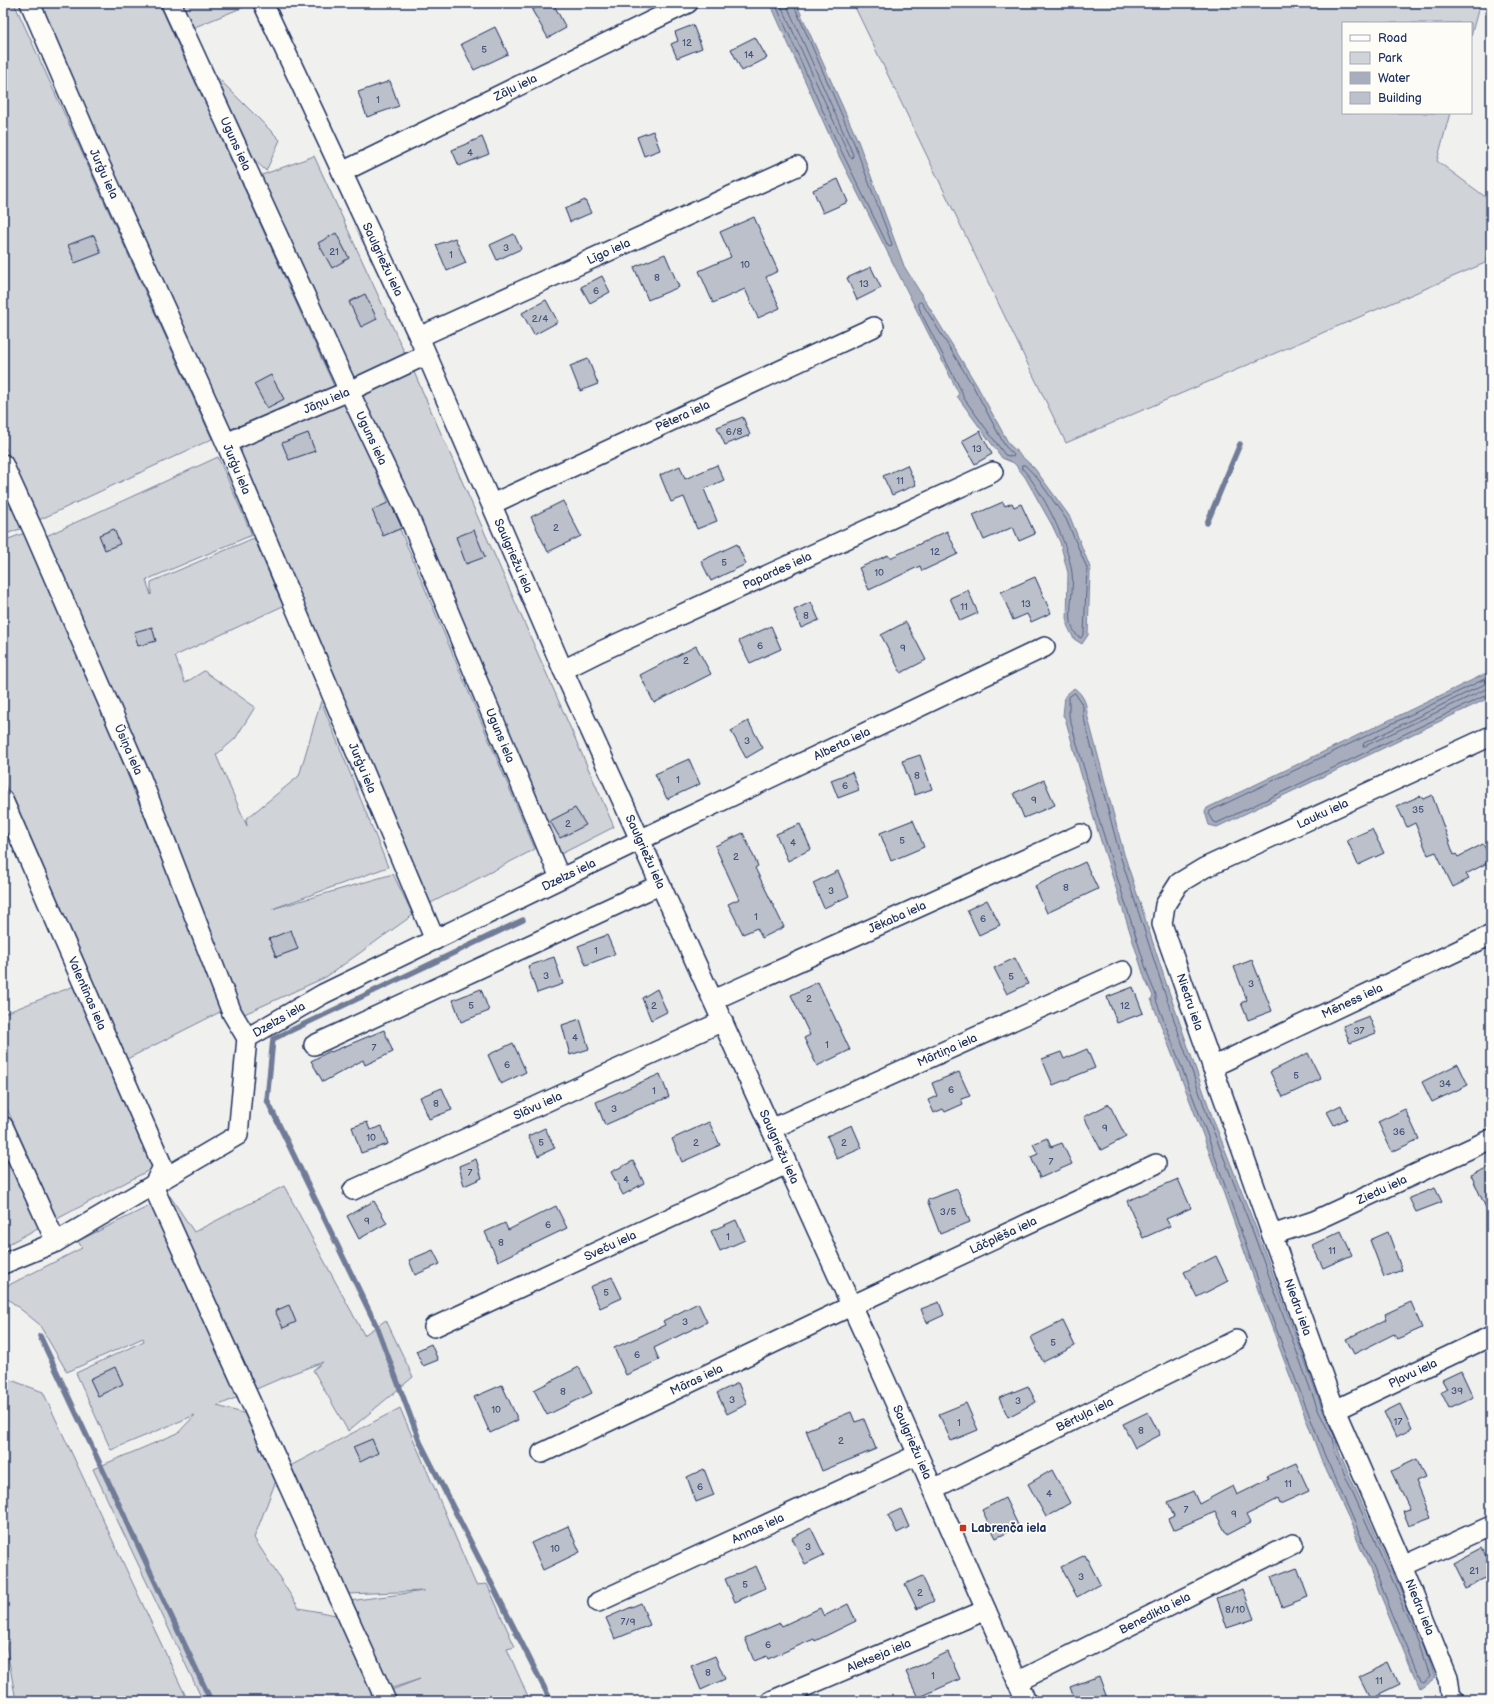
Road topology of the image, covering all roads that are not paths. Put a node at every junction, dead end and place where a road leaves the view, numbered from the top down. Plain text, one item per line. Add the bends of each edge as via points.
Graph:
1 (30, 3) edge
2 (171, 3) edge
3 (263, 3) edge
4 (688, 3) edge
5 (798, 166) dead end
6 (342, 172) junction
7 (874, 327) dead end
8 (419, 337) junction
9 (426, 356) junction
10 (349, 391) junction
11 (226, 443) junction
12 (3, 464) edge
13 (993, 472) dead end
14 (492, 504) junction
15 (1045, 647) dead end
16 (563, 670) junction
17 (1491, 736) edge
18 (3, 800) edge
19 (1081, 834) dead end
20 (639, 841) junction
21 (560, 878) junction
22 (659, 885) junction
23 (1165, 904) joint
24 (1491, 935) edge
25 (436, 940) junction
26 (1123, 971) dead end
27 (713, 1000) junction
28 (723, 1021) junction
29 (247, 1038) junction
30 (314, 1045) dead end
31 (1212, 1067) junction
32 (3, 1126) edge
33 (771, 1129) junction
34 (1491, 1139) edge
35 (787, 1164) junction
36 (1156, 1164) dead end
37 (153, 1186) junction
38 (353, 1190) dead end
39 (1272, 1236) junction
40 (56, 1242) junction
41 (3, 1264) edge
42 (851, 1306) junction
43 (434, 1327) dead end
44 (1491, 1336) edge
45 (1236, 1340) dead end
46 (1335, 1410) junction
47 (542, 1453) dead end
48 (917, 1455) junction
49 (933, 1489) junction
50 (1491, 1526) edge
51 (1293, 1544) dead end
52 (1403, 1566) junction
53 (598, 1602) dead end
54 (986, 1610) junction
55 (1017, 1682) junction
56 (386, 1701) edge
57 (771, 1701) edge
58 (1026, 1701) edge
59 (1451, 1701) edge

1 - 11 street, Jurģu iela
2 - 10 street, Uguns iela
3 - 6 street, Saulgriežu iela
4 - 6 street, Zāļu iela
5 - 8 street, Līgo iela
6 - 8 street, Saulgriežu iela
7 - 14 street, Pētera iela
8 - 9 street, Saulgriežu iela
9 - 10 street, Jāņu iela
9 - 14 street, Saulgriežu iela
10 - 11 street, Jāņu iela
10 - 21 street, Uguns iela via 410,518
11 - 25 street, Jurģu iela
12 - 29 street, Ūsiņa iela via 140,778 232,1013
13 - 16 street, Papardes iela
14 - 16 street, Saulgriežu iela
15 - 20 street, Alberta iela
16 - 20 street, Saulgriežu iela
17 - 23 street, Lauku iela via 1204,868 1179,883
18 - 37 street, Valentīnas iela via 163,1167
19 - 27 street, Jēkaba iela
20 - 21 street, Dzelzs iela
20 - 22 street, Saulgriežu iela
21 - 25 street, Dzelzs iela
22 - 27 street, Saulgriežu iela
22 - 30 street
23 - 31 street, Niedru iela via 1162,924
24 - 31 street, Mēness iela
25 - 29 street, Dzelzs iela via 323,994
26 - 33 street, Mārtiņa iela
27 - 28 street, Saulgriežu iela
28 - 33 street, Saulgriežu iela
28 - 38 street, Slāvu iela
29 - 37 street, Dzelzs iela via 238,1135
31 - 39 street, Niedru iela
32 - 40 street
33 - 35 street, Saulgriežu iela
34 - 39 street, Ziedu iela via 1314,1221
35 - 42 street, Saulgriežu iela
35 - 43 street, Sveču iela
36 - 42 street, Lāčplēša iela
37 - 40 street, Dzelzs iela
37 - 56 street
39 - 46 street, Niedru iela
40 - 41 street, Dzelzs iela
42 - 47 street, Māras iela
42 - 48 street, Saulgriežu iela
44 - 46 street, Pļavu iela
45 - 49 street, Bērtuļa iela
46 - 52 street, Niedru iela
48 - 49 street, Saulgriežu iela
48 - 53 street, Annas iela
49 - 54 street, Saulgriežu iela
50 - 52 street
51 - 55 street, Benedikta iela
52 - 59 street, Niedru iela via 1448,1679
54 - 55 street, Saulgriežu iela
54 - 57 street, Alekseja iela
55 - 58 street, Saulgriežu iela

